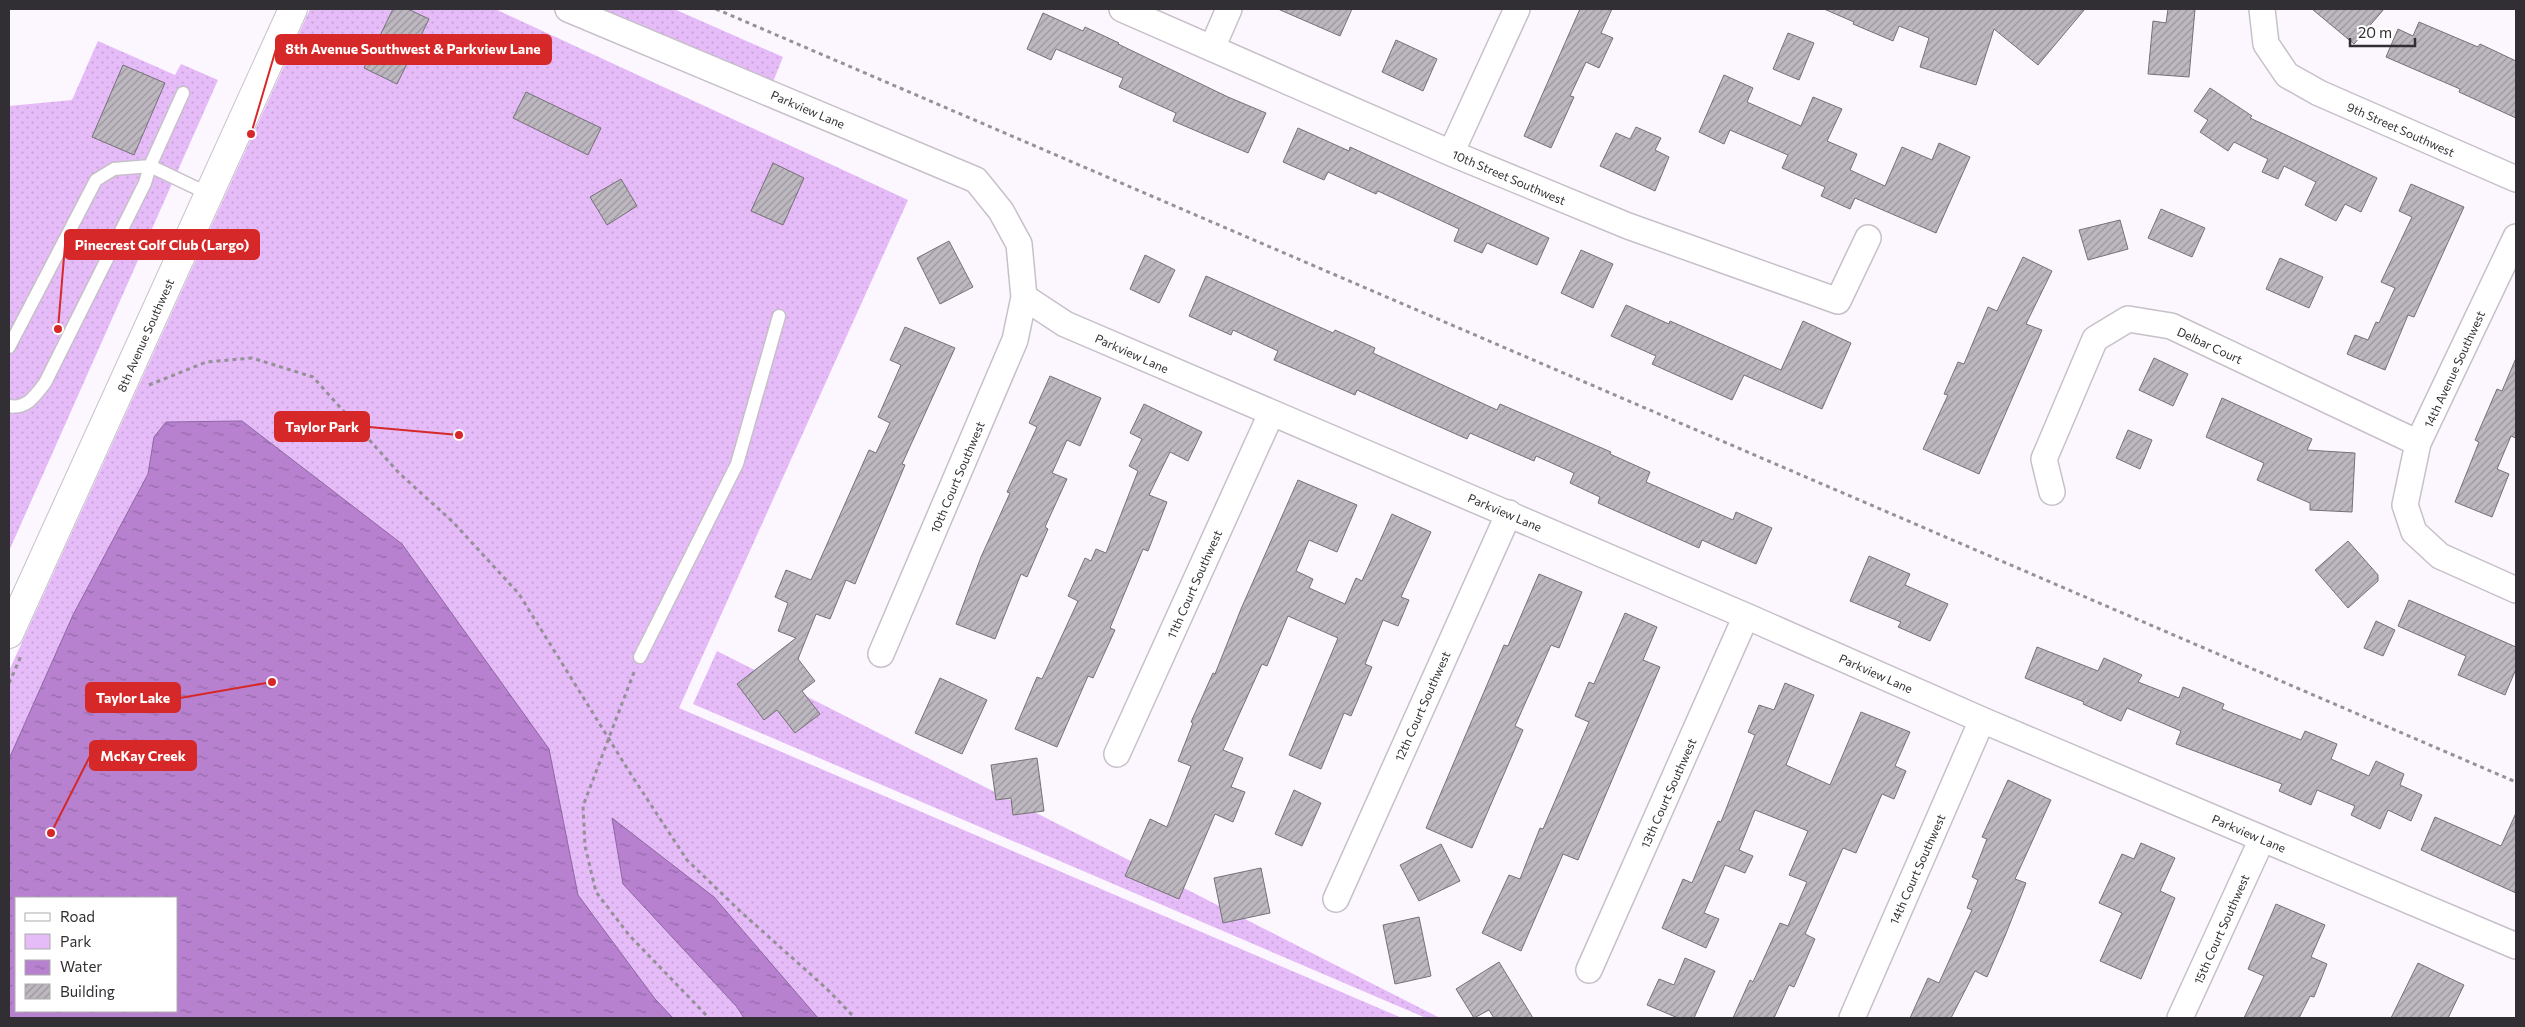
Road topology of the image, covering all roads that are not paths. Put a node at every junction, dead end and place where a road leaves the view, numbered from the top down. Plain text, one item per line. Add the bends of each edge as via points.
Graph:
1 (293, 9) edge
2 (568, 9) edge
3 (1122, 9) edge
4 (1229, 9) edge
5 (1517, 9) edge
6 (2262, 9) edge
7 (1212, 48) junction
8 (183, 93) dead end
9 (1451, 153) junction
10 (150, 166) junction
11 (2516, 180) edge
12 (209, 194) junction
13 (2516, 237) edge
14 (1868, 238) dead end
15 (1024, 297) junction
16 (779, 316) dead end
17 (9, 347) edge
18 (9, 406) edge
19 (1271, 414) junction
20 (2418, 444) junction
21 (2052, 492) dead end
22 (1509, 513) junction
23 (2516, 590) edge
24 (1746, 616) junction
25 (9, 634) edge
26 (881, 654) dead end
27 (640, 657) road end
28 (1982, 720) junction
29 (1117, 754) dead end
30 (2262, 839) junction
31 (1336, 899) dead end
32 (2516, 946) edge
33 (1589, 970) dead end
34 (1852, 1018) edge
35 (2180, 1018) edge

1 - 12 street, 8th Avenue Southwest
2 - 15 street, Parkview Lane via 976,180 1001,210 1019,244
3 - 7 street, 10th Street Southwest
4 - 7 street
5 - 9 street
6 - 11 street, 9th Street Southwest via 2266,44 2287,75 2319,93
7 - 9 street, 10th Street Southwest
8 - 10 lane
9 - 14 street, 10th Street Southwest via 1628,226 1838,301
10 - 12 lane
10 - 17 lane via 114,169 96,180
10 - 18 lane via 145,183 45,383 31,401 18,407
12 - 25 street, 8th Avenue Southwest
13 - 20 street, 14th Avenue Southwest
15 - 19 street, Parkview Lane via 1065,324
15 - 26 street, 10th Court Southwest via 1015,340
16 - 27 lane via 736,464
19 - 22 street, Parkview Lane
19 - 29 street, 11th Court Southwest
20 - 21 street, Delbar Court via 2170,326 2128,319 2095,339 2044,459
20 - 23 street, 14th Avenue Southwest via 2405,505 2414,532 2440,556
22 - 24 street, Parkview Lane
22 - 31 street, 12th Court Southwest
24 - 28 street, Parkview Lane
24 - 33 street, 13th Court Southwest
28 - 30 street, Parkview Lane
28 - 34 street, 14th Court Southwest
30 - 32 street, Parkview Lane
30 - 35 street, 15th Court Southwest

